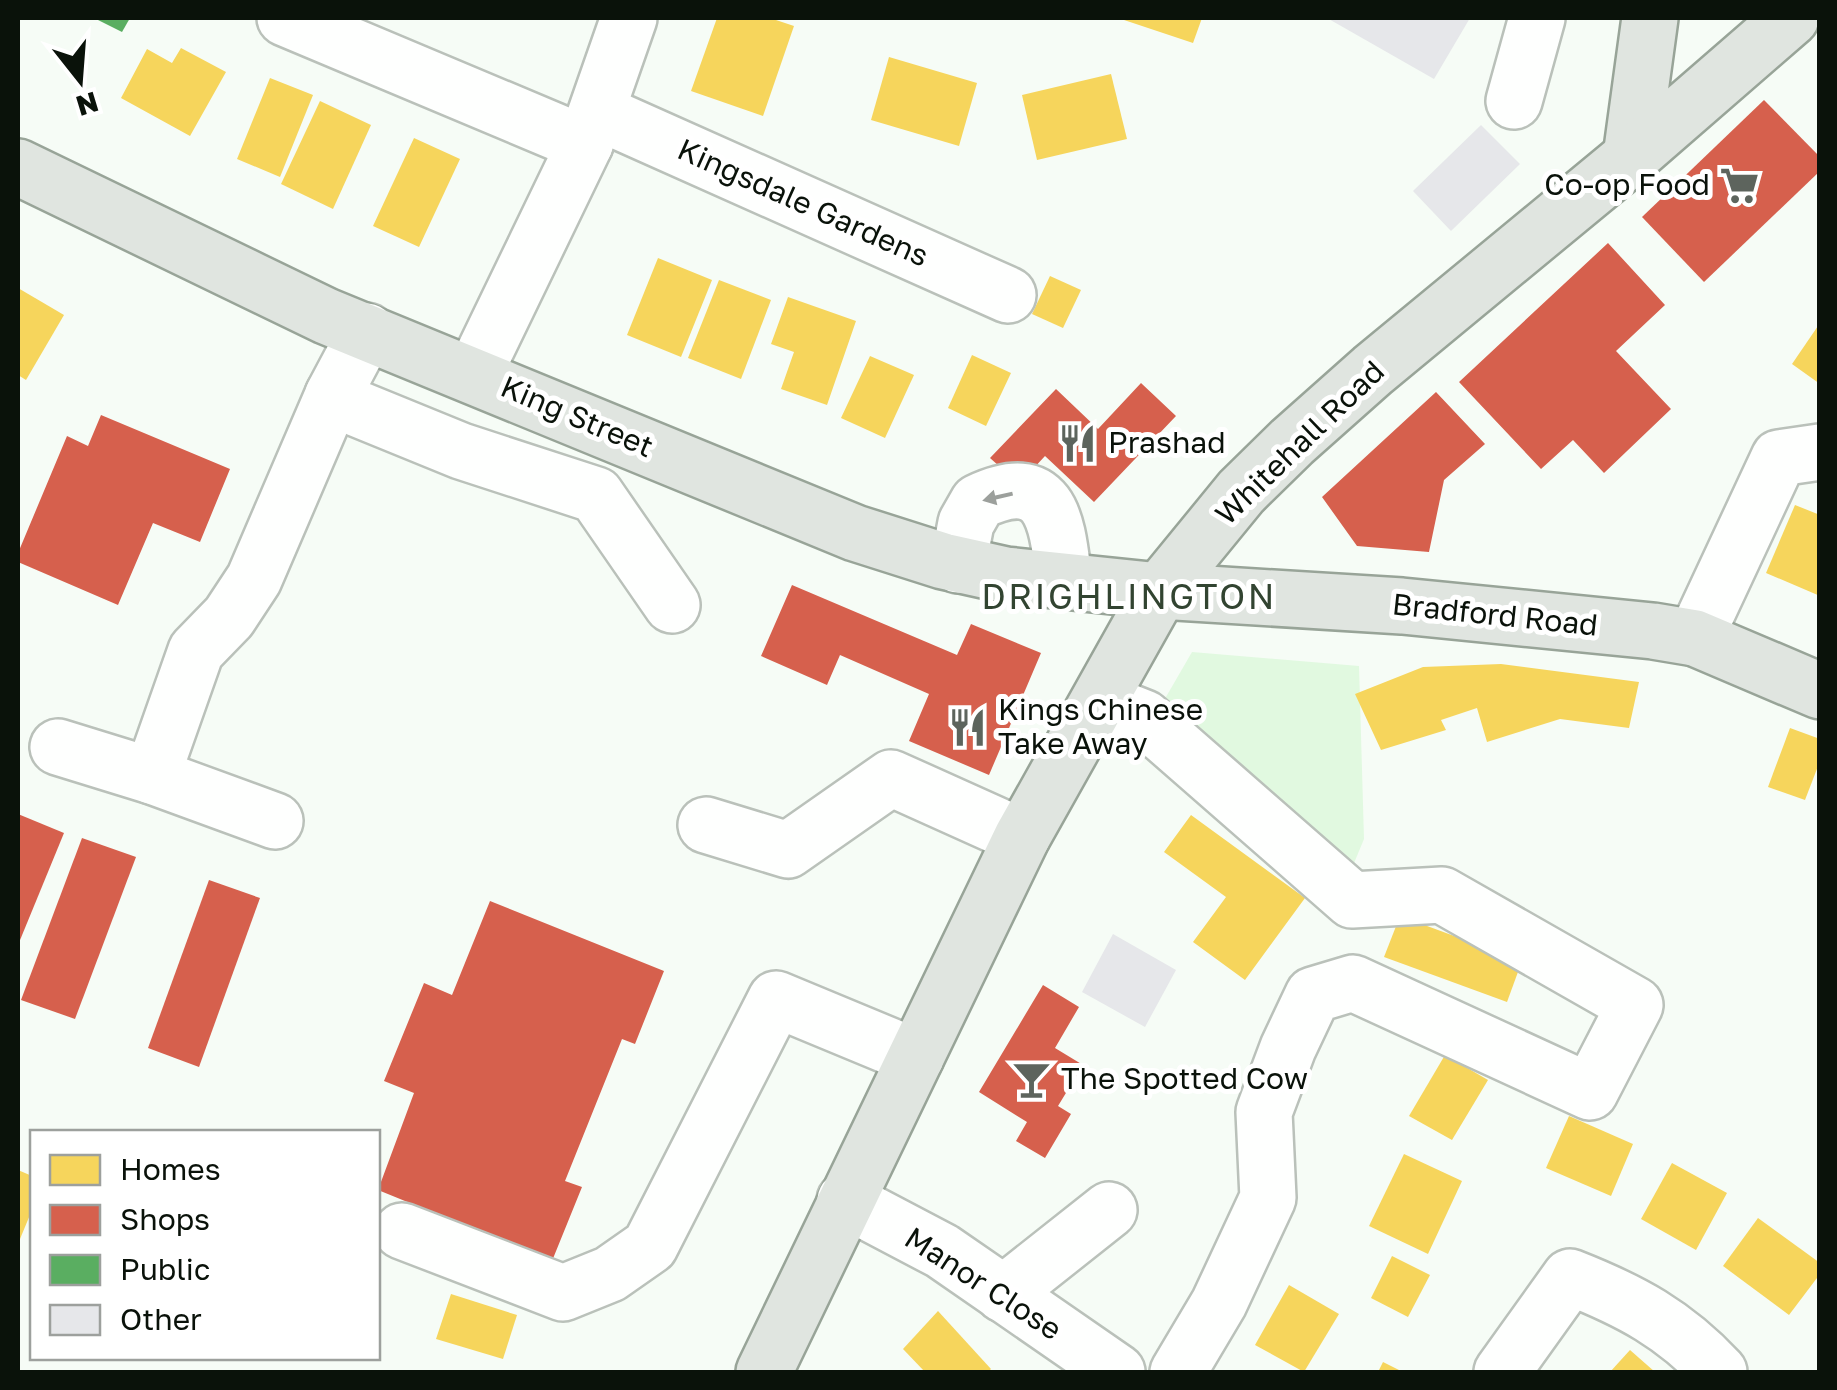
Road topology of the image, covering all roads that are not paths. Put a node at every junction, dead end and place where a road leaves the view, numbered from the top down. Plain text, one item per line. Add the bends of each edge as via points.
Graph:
1 (285, 18) edge
2 (629, 18) edge
3 (1537, 18) edge
4 (1650, 18) edge
5 (1791, 18) edge
6 (1514, 100) dead end
7 (592, 128) junction
8 (1631, 157) junction
9 (18, 167) edge
10 (1008, 295) dead end
11 (366, 331) junction
12 (474, 374) junction
13 (333, 395) junction
14 (1820, 452) edge
15 (958, 565) junction
16 (1064, 580) junction
17 (1160, 591) junction
18 (672, 605) dead end
19 (1695, 638) junction
20 (1820, 690) edge
21 (1100, 701) junction
22 (58, 747) dead end
23 (152, 776) junction
24 (275, 821) dead end
25 (706, 824) dead end
26 (1022, 837) junction
27 (916, 1057) junction
28 (845, 1200) junction
29 (1109, 1210) dead end
30 (402, 1231) dead end
31 (1004, 1294) junction
32 (764, 1372) edge
33 (1118, 1372) edge
34 (1178, 1372) edge
35 (1502, 1372) edge
36 (1719, 1372) edge

1 - 7 street, Kingsdale Gardens
2 - 7 street
3 - 6 street
4 - 8 main road
5 - 8 main road, Whitehall Road
7 - 10 street, Kingsdale Gardens
7 - 12 street
8 - 17 main road, Whitehall Road via 1292,442 1241,492
9 - 11 main road, King Street
11 - 12 main road, King Street
11 - 13 street
12 - 15 main road, King Street via 855,532
13 - 18 street via 460,451 596,495
13 - 23 street via 254,579 196,650
14 - 19 street via 1780,458
15 - 16 main road, King Street
16 -> 15 street via 1056,519 1050,506 1030,494 978,502 966,522
16 - 17 main road, King Street
17 - 19 main road, Bradford Road via 1402,606
17 - 21 main road, Whitehall Road
19 - 20 main road, Bradford Road
21 - 26 main road, Whitehall Road
21 - 34 street via 1144,718 1352,900 1442,895 1635,1006 1590,1092 1353,983 1314,994 1264,1112 1268,1198 1220,1303
22 - 23 street
23 - 24 street
25 - 26 street via 788,850 891,778
26 - 27 main road, Whitehall Road
27 - 28 main road, Whitehall Road
27 - 30 street via 776,999 650,1246 610,1274 562,1293
28 - 31 street, Manor Close
28 - 32 main road, Whitehall Road
29 - 31 street
31 - 33 street, Manor Close
35 - 36 street via 1570,1277 1660,1319

